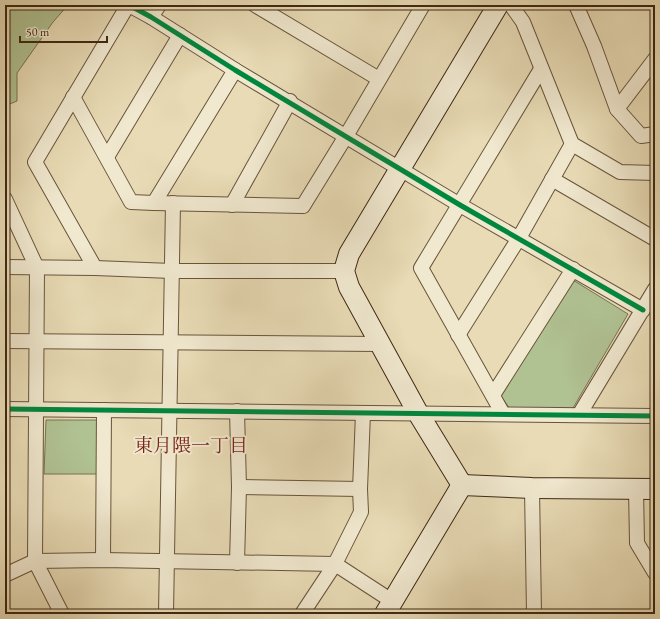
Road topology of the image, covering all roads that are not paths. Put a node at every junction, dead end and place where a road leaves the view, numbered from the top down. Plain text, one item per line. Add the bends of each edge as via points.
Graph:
1 (129, 5) edge
2 (159, 5) edge
3 (255, 5) edge
4 (423, 5) edge
5 (498, 5) edge
6 (511, 5) edge
7 (576, 5) edge
8 (151, 17) junction
9 (180, 35) junction
10 (655, 59) edge
11 (541, 69) junction
12 (235, 70) junction
13 (379, 79) junction
14 (73, 97) junction
15 (290, 101) junction
16 (617, 109) junction
17 (655, 134) edge
18 (346, 136) junction
19 (572, 144) junction
20 (107, 157) junction
21 (401, 168) junction
22 (655, 173) edge
23 (552, 179) junction
24 (5, 199) edge
25 (154, 203) junction
26 (173, 203) junction
27 (232, 205) junction
28 (460, 205) junction
29 (519, 238) junction
30 (655, 239) edge
31 (5, 268) edge
32 (37, 268) junction
33 (95, 268) junction
34 (573, 270) junction
35 (172, 271) junction
36 (344, 271) junction
37 (655, 289) edge
38 (643, 310) junction
39 (458, 335) junction
40 (5, 341) edge
41 (37, 342) junction
42 (171, 343) junction
43 (380, 344) junction
44 (493, 395) junction
45 (5, 409) edge
46 (36, 409) junction
47 (104, 410) junction
48 (170, 411) junction
49 (237, 411) junction
50 (363, 413) junction
51 (418, 413) junction
52 (503, 414) junction
53 (579, 415) junction
54 (655, 416) edge
55 (462, 485) junction
56 (239, 487) junction
57 (532, 488) junction
58 (645, 488) edge
59 (360, 489) junction
60 (103, 560) junction
61 (35, 561) junction
62 (167, 561) junction
63 (237, 563) junction
64 (335, 564) junction
65 (655, 574) edge
66 (5, 575) edge
67 (388, 607) edge
68 (62, 614) edge
69 (166, 614) edge
70 (302, 614) edge
71 (534, 614) edge

1 - 8 street
1 - 14 street
2 - 8 street
3 - 13 street
4 - 13 street
5 - 21 street
6 - 11 street via 523,22
7 - 16 street
8 - 9 street
9 - 12 street
9 - 20 street
10 - 16 street
11 - 19 street
11 - 28 street
12 - 15 street
12 - 25 street
13 - 18 street
14 - 20 street
14 - 33 street via 35,162
15 - 18 street
15 - 27 street
16 - 17 street via 641,136
18 - 21 street
18 - 27 street via 303,206
19 - 22 street via 620,172
19 - 23 street
20 - 25 street via 131,202
21 - 28 street
21 - 36 street via 349,254
23 - 29 street
23 - 30 street
24 - 32 street
25 - 26 street
26 - 27 street
26 - 35 street
28 - 29 street
28 - 39 street via 421,268
29 - 34 street
29 - 39 street
31 - 32 street
32 - 33 street
32 - 41 street
33 - 35 street
34 - 38 street
34 - 44 street
35 - 36 street
35 - 42 street
36 - 43 street via 349,287
37 - 38 street
38 - 53 street
39 - 44 street
40 - 41 street
41 - 42 street
41 - 46 street
42 - 43 street
42 - 48 street
43 - 51 street
44 - 52 street
45 - 46 street
46 - 47 street
46 - 61 street
47 - 48 street
47 - 60 street
48 - 49 street
48 - 62 street
49 - 50 street
49 - 56 street
50 - 51 street
50 - 59 street
51 - 52 street
51 - 55 street
52 - 53 street
53 - 54 street
55 - 57 street
55 - 67 street
56 - 59 street
56 - 63 street
57 - 58 street
57 - 71 street
58 - 65 street via 637,543
59 - 64 street via 361,512
60 - 61 street
60 - 62 street
61 - 66 street
61 - 68 street
62 - 63 street
62 - 69 street
63 - 64 street
64 - 67 street
64 - 70 street

